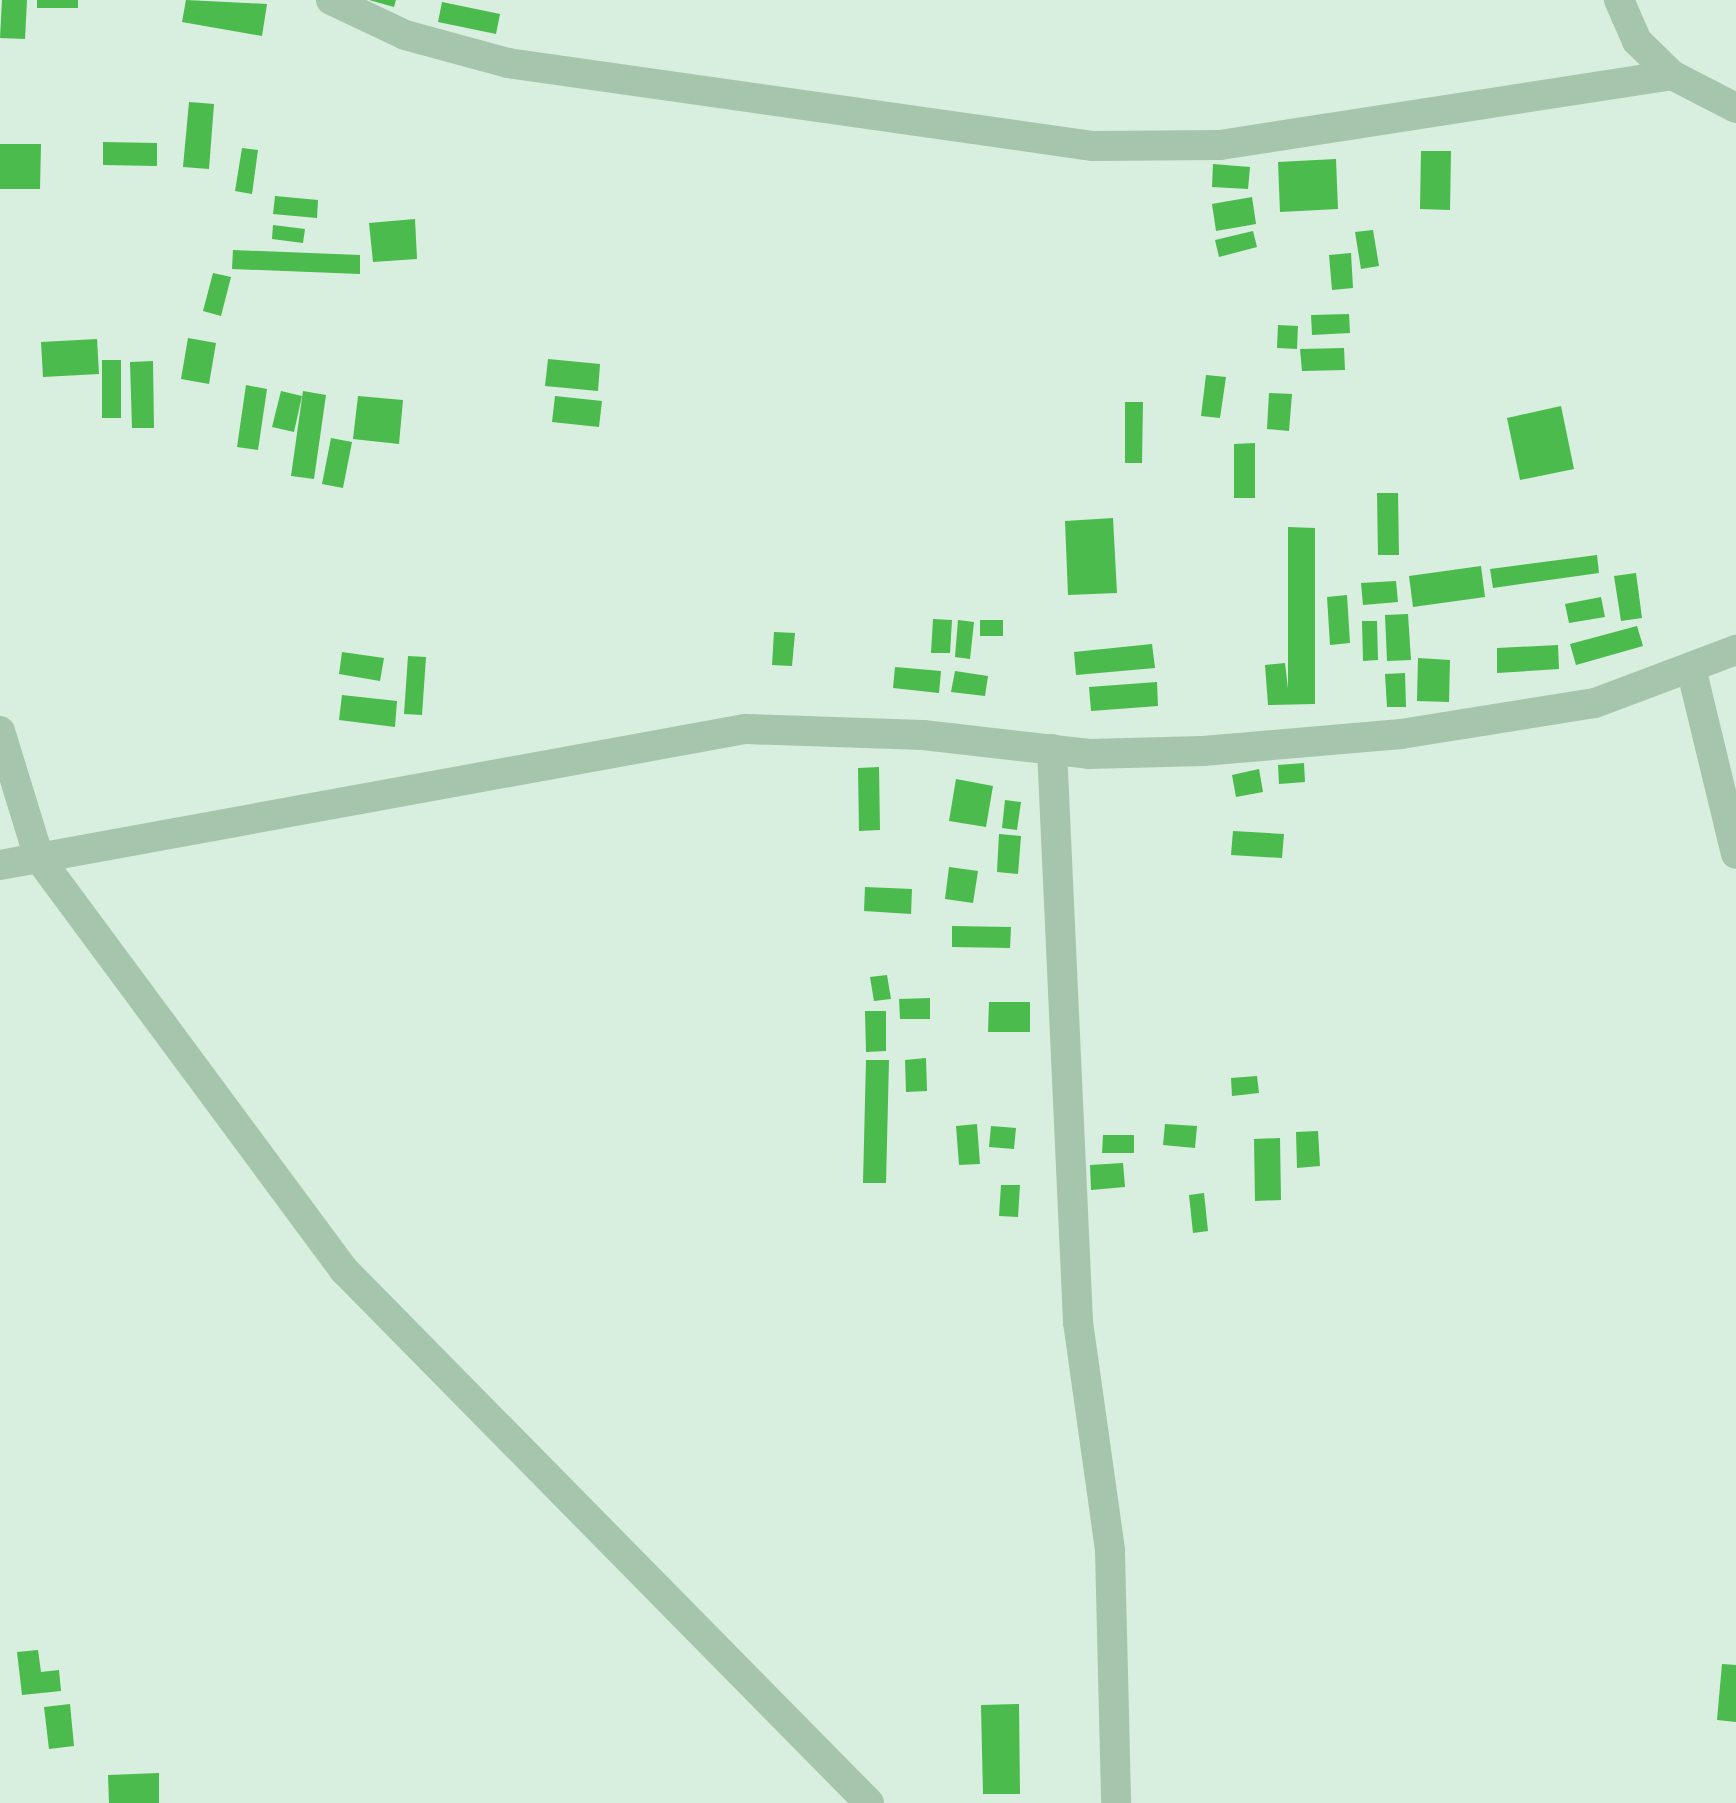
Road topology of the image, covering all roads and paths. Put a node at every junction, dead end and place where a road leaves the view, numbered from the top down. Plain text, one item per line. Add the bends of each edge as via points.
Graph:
1 (331, 0) edge
2 (1619, 0) edge
3 (1672, 75) junction
4 (1736, 108) edge
5 (1736, 650) edge
6 (1691, 668) junction
7 (0, 731) edge
8 (1052, 749) junction
9 (1736, 854) edge
10 (40, 858) junction
11 (0, 865) edge
12 (869, 1803) edge
13 (1116, 1803) edge

1 - 3 street via 406,35 508,63 1093,146 1220,145
2 - 3 street via 1638,41
3 - 4 street
5 - 6 street
6 - 8 street via 1596,703 1401,734 1203,750
6 - 9 street
7 - 10 street
8 - 10 street via 923,735 745,729
8 - 13 street via 1078,1322 1110,1551
10 - 11 street
10 - 12 street via 344,1270

